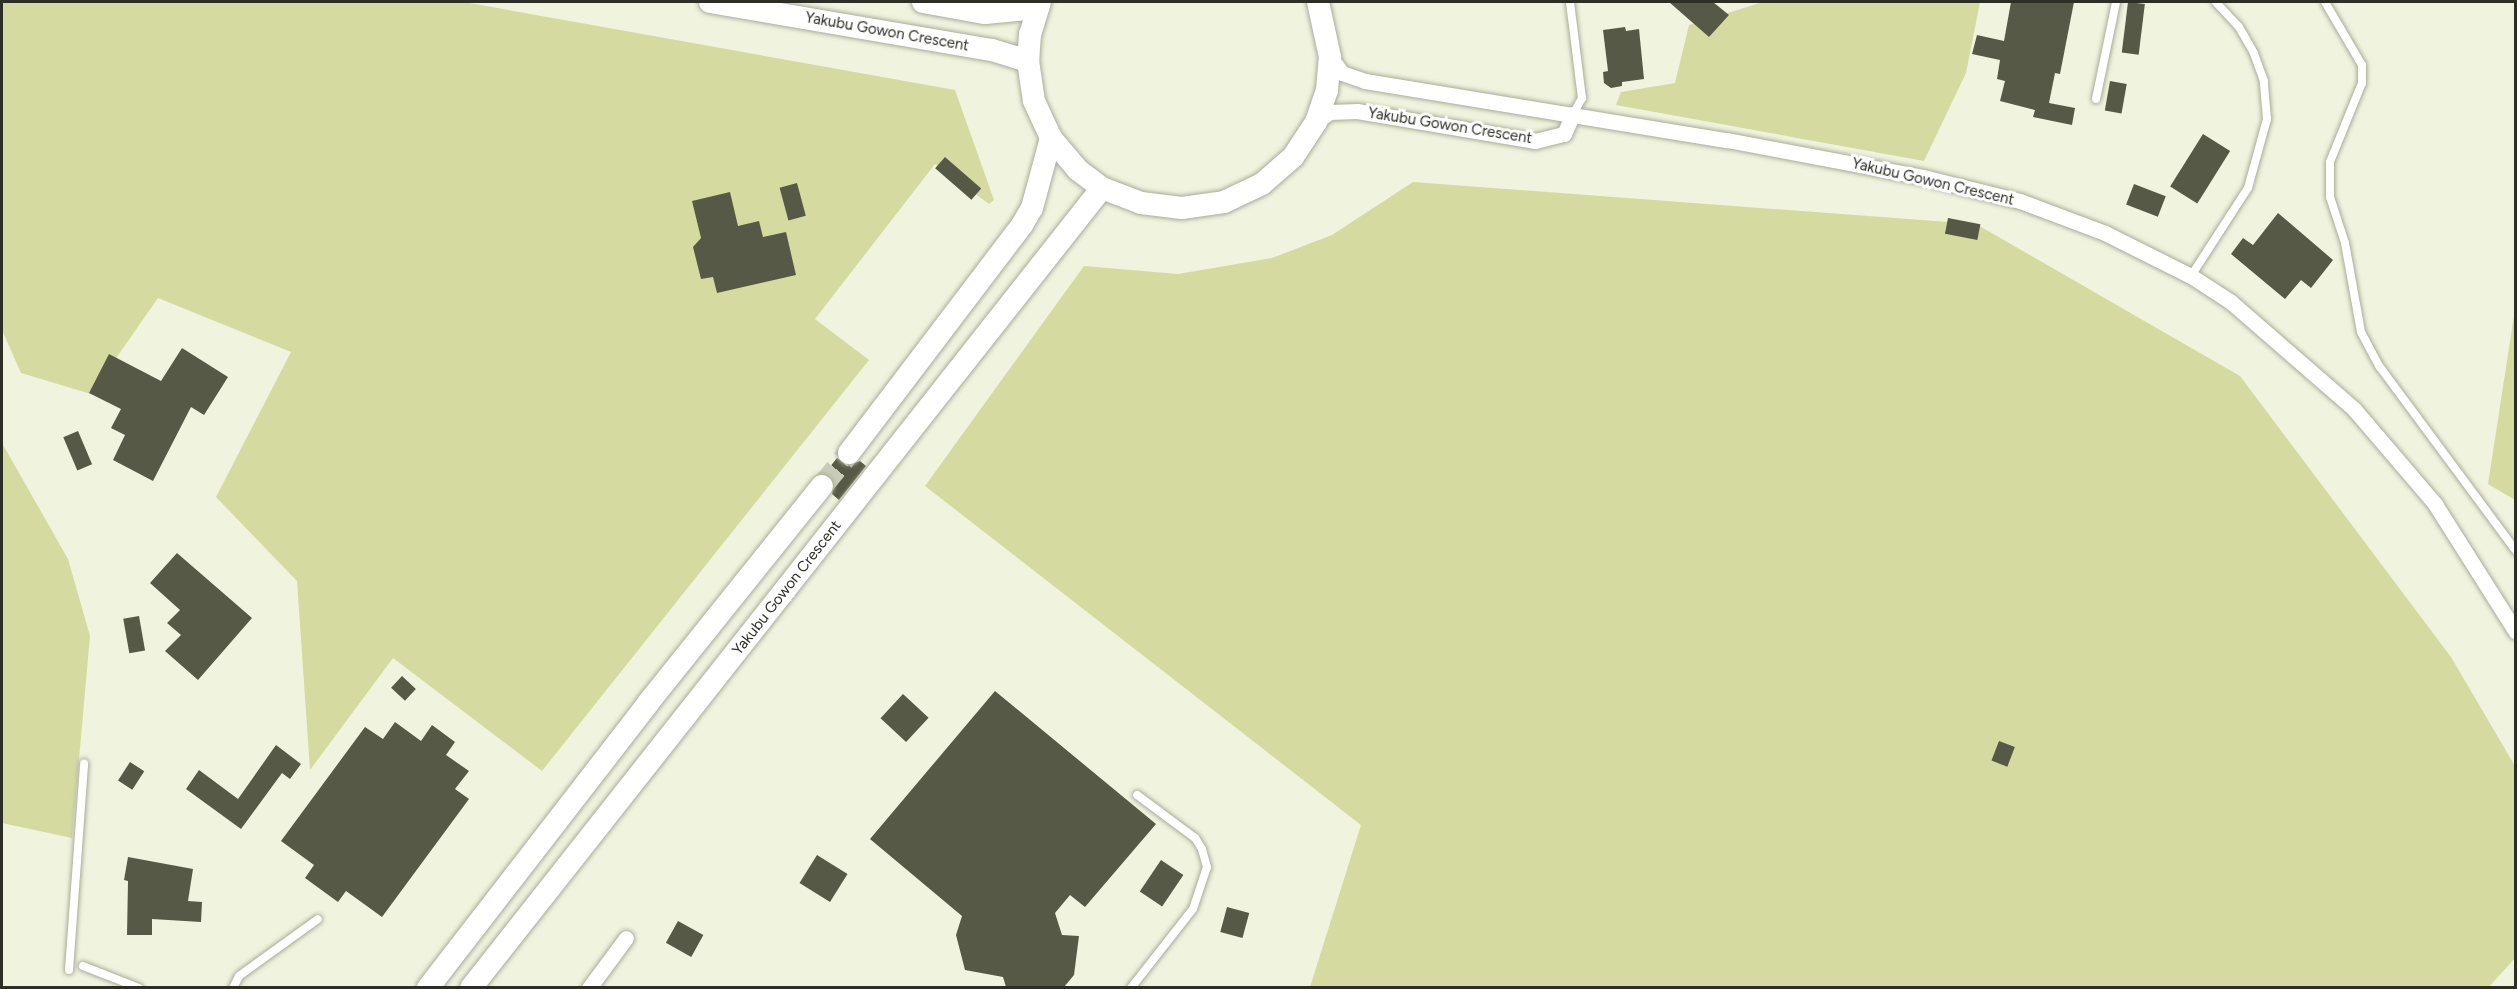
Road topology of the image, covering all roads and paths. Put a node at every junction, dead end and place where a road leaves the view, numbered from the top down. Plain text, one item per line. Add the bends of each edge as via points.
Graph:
1 (710, 2) edge
2 (923, 2) edge
3 (1318, 2) edge
4 (1570, 2) edge
5 (2116, 2) edge
6 (2216, 2) edge
7 (2325, 2) edge
8 (1038, 5) edge
9 (1330, 57) junction
10 (1028, 61) junction
11 (2096, 99) dead end
12 (1573, 114) junction
13 (1316, 122) junction
14 (1051, 138) junction
15 (1102, 188) junction
16 (2191, 276) junction
17 (849, 453) tunnel mouth
18 (822, 486) tunnel mouth
19 (2516, 551) edge
20 (2516, 632) edge
21 (84, 764) dead end
22 (1137, 795) dead end
23 (318, 919) dead end
24 (626, 938) dead end
25 (83, 966) dead end
26 (69, 970) dead end
27 (139, 987) edge
28 (233, 987) edge
29 (428, 987) edge
30 (471, 987) edge
31 (589, 987) edge
32 (1131, 987) edge

1 - 10 street, Yakubu Gowon Crescent via 992,50
2 - 8 street via 985,13
3 - 9 street
4 - 12 lane via 1582,98
5 - 11 lane
6 - 16 lane via 2239,27 2254,53 2264,81 2267,119 2248,188
7 - 19 lane via 2362,65 2362,82 2330,162 2330,197 2345,243 2361,333 2380,367
8 - 10 street
9 - 12 street, Yakubu Gowon Crescent via 1342,73 1365,81
9 - 13 street via 1327,90
10 - 14 street via 1034,101
12 - 13 street, Yakubu Gowon Crescent via 1564,134 1535,141 1357,111 1330,112
12 - 16 street, Yakubu Gowon Crescent via 1923,177 2010,198 2105,233
13 - 15 street via 1285,164 1262,184 1224,202 1182,208 1141,203
14 - 15 street via 1078,170
14 - 17 street via 1032,208 1022,225
15 - 30 street, Yakubu Gowon Crescent
16 - 20 street, Yakubu Gowon Crescent via 2278,339 2354,409 2435,504
18 - 29 street
21 - 26 lane
22 - 32 lane via 1195,838 1207,867 1193,909
23 - 28 lane via 239,976
24 - 31 street
25 - 27 lane

